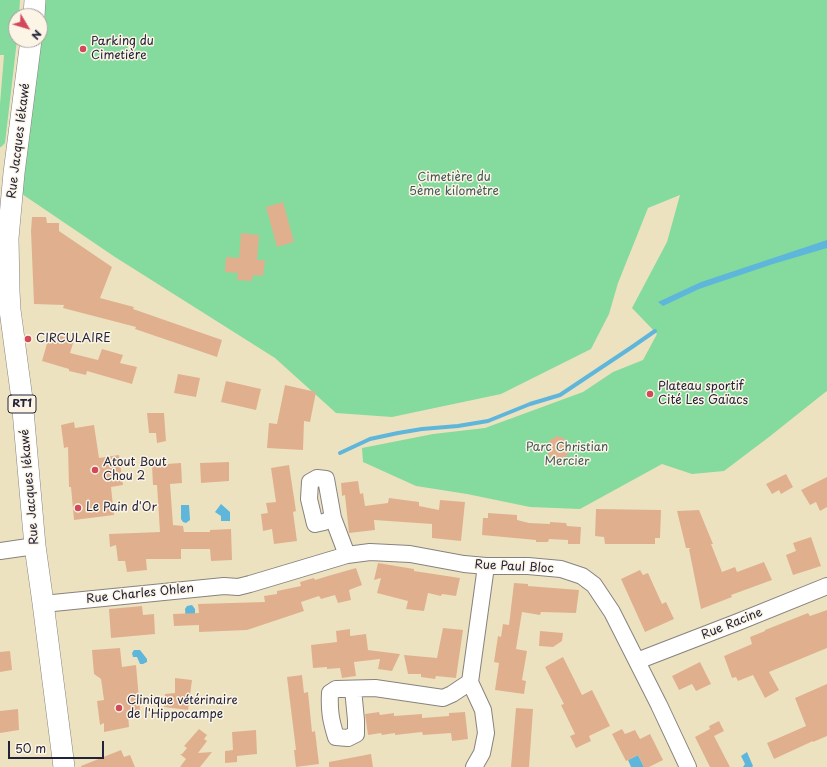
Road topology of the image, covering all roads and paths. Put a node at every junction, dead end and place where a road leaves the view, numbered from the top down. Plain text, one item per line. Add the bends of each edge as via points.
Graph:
1 (30, 48) edge
2 (7, 173) edge
3 (5, 292) edge
4 (333, 518) dead end
5 (35, 546) junction
6 (0, 551) edge
7 (347, 555) junction
8 (486, 566) junction
9 (827, 586) edge
10 (238, 587) joint
11 (43, 603) junction
12 (637, 661) junction
13 (470, 682) junction
14 (353, 688) dead end
15 (64, 767) edge
16 (474, 767) edge
17 (688, 767) edge

1 - 2 main road, Rue Jacques Iékawé / RT1
2 - 3 main road, Rue Jacques Iékawé / RT1 via 8,238
3 - 5 main road, Rue Jacques Iékawé / RT1 via 10,310 22,399
4 - 7 street
5 - 6 street
5 - 11 main road, Rue Jacques Iékawé / RT1
7 - 8 street, Rue Paul Bloc via 370,552 410,554
7 - 10 street, Rue Paul Bloc
8 - 12 street, Rue Paul Bloc via 561,569 582,576 594,585 612,612
8 - 13 street
9 - 12 street, Rue Racine
10 - 11 street, Rue Charles Ohlen via 217,586
11 - 15 main road, Rue Jacques Iékawé / RT1
12 - 17 street, Rue Paul Bloc
13 - 14 street via 443,698 375,688
13 - 16 street via 483,710 486,733 482,753

